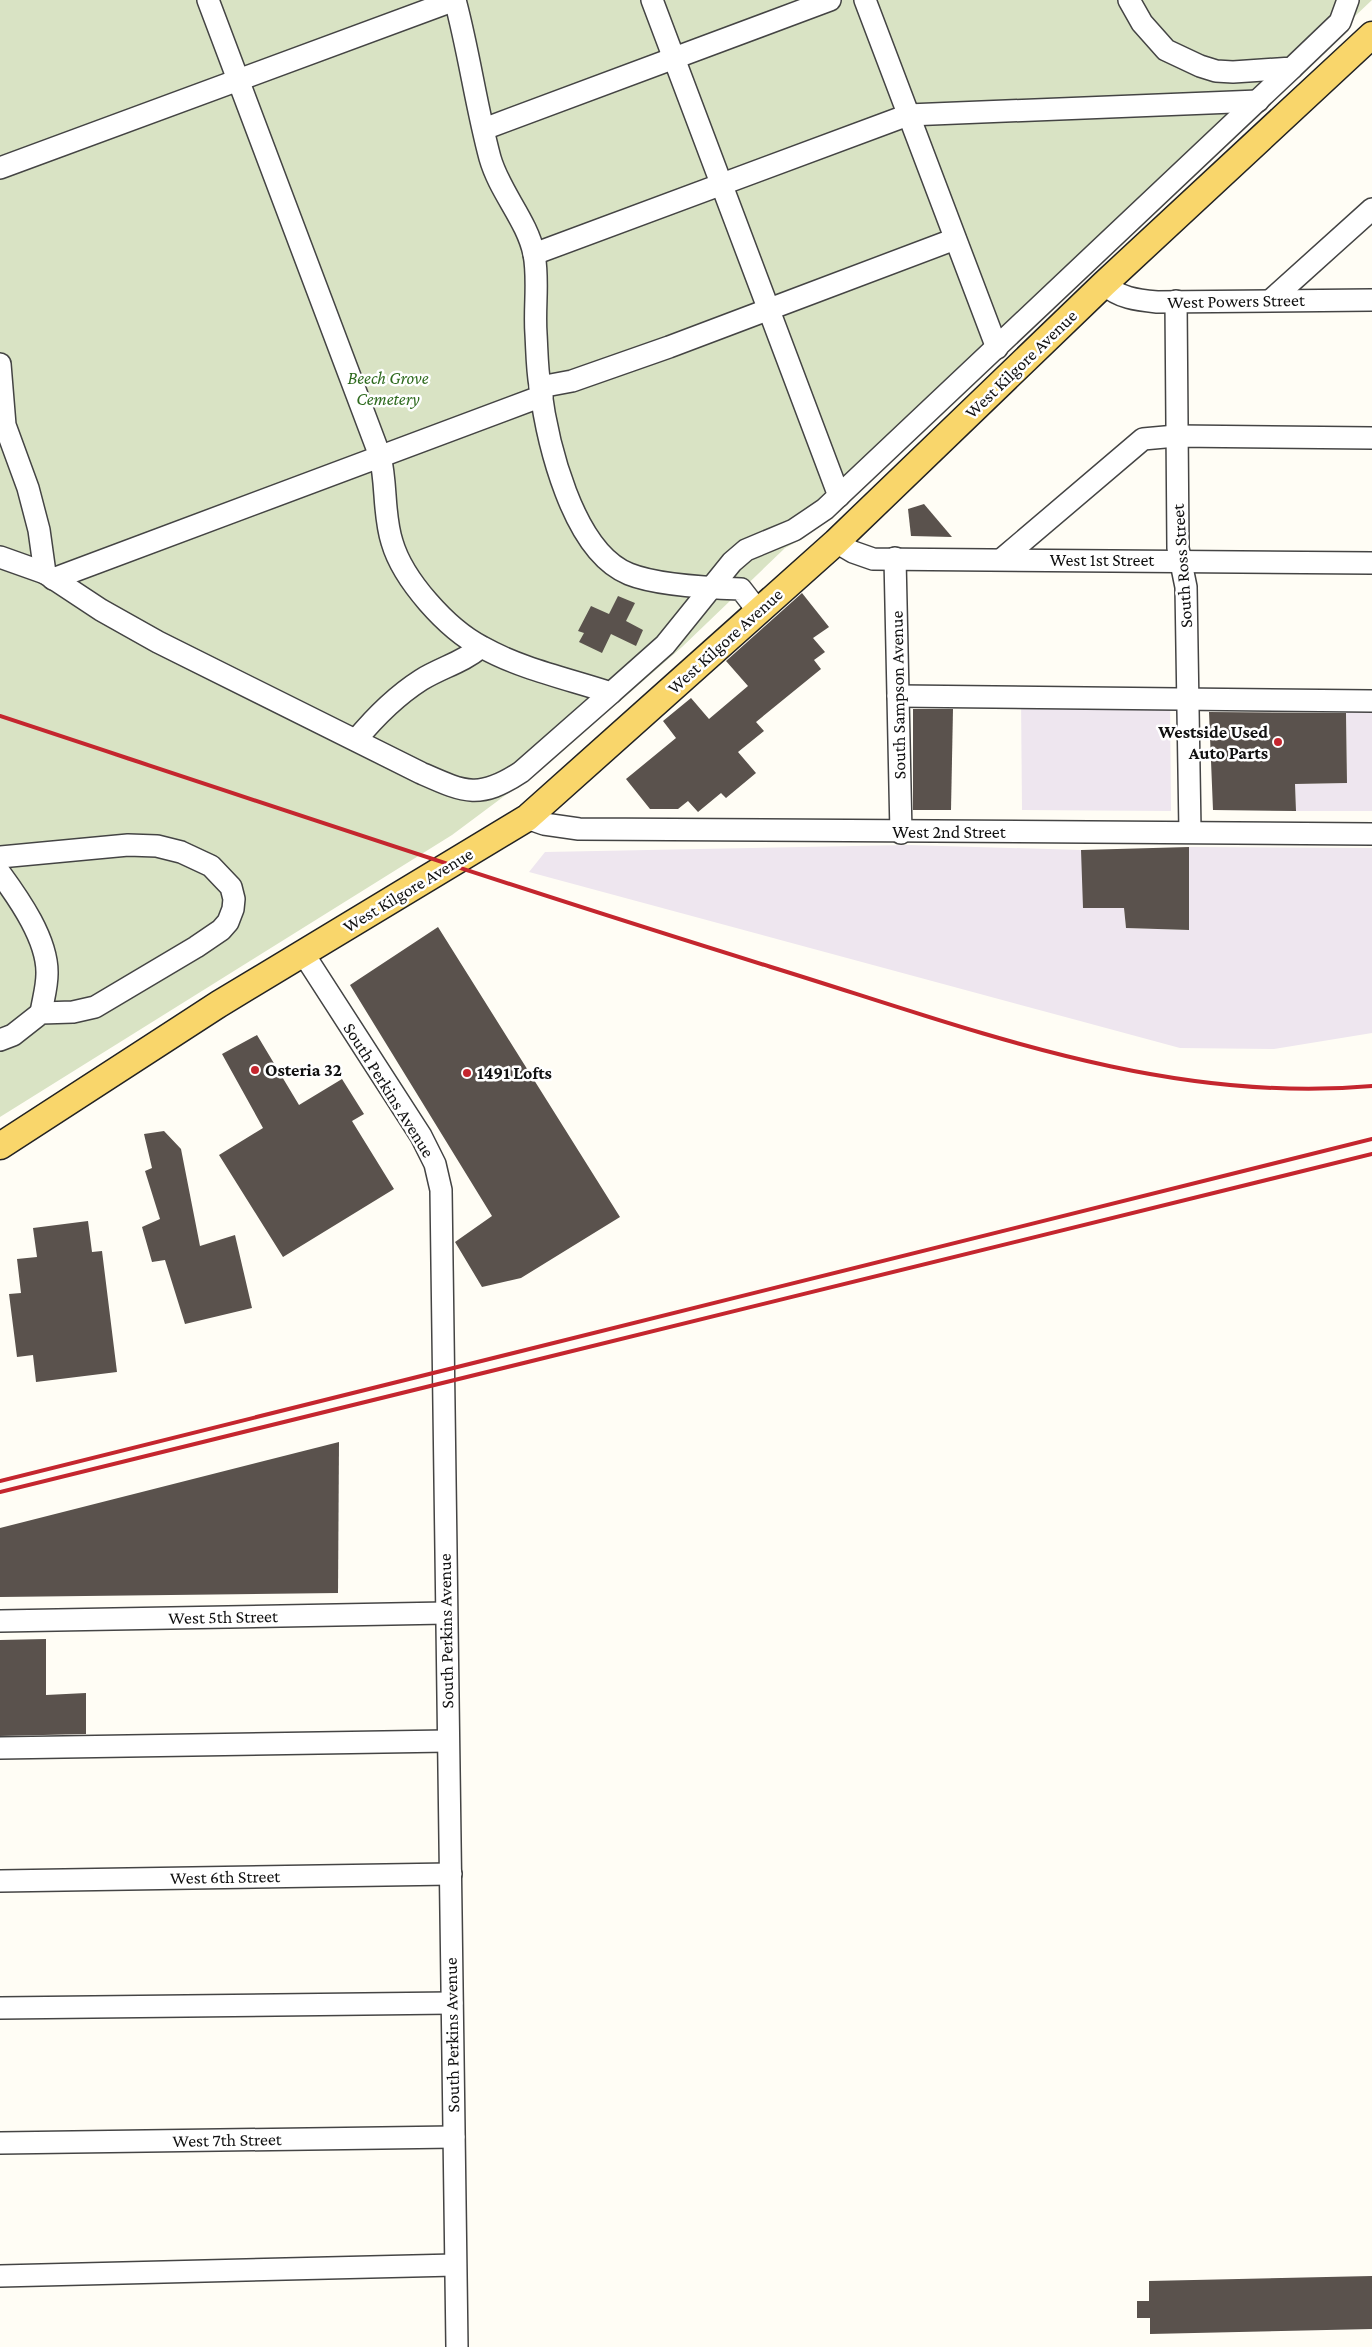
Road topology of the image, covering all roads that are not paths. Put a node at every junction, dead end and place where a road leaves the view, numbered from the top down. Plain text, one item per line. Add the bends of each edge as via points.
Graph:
1 (208, 0) edge
2 (455, 0) edge
3 (652, 0) edge
4 (830, 0) edge
5 (865, 0) edge
6 (1129, 0) edge
7 (1348, 0) edge
8 (1364, 0) edge
9 (1340, 22) junction
10 (1372, 35) edge
11 (674, 58) junction
12 (1292, 68) junction
13 (238, 82) junction
14 (1258, 101) junction
15 (908, 115) junction
16 (484, 129) junction
17 (0, 168) edge
18 (722, 184) junction
19 (1372, 209) edge
20 (955, 239) junction
21 (534, 254) junction
22 (1104, 284) junction
23 (1272, 300) junction
24 (1372, 300) edge
25 (1176, 301) junction
26 (768, 309) junction
27 (996, 348) junction
28 (0, 364) edge
29 (541, 392) junction
30 (2, 425) edge
31 (1176, 436) junction
32 (1372, 438) edge
33 (380, 456) junction
34 (839, 496) junction
35 (836, 542) junction
36 (0, 557) edge
37 (895, 558) junction
38 (1002, 559) junction
39 (1180, 560) junction
40 (1372, 563) edge
41 (49, 576) junction
42 (713, 588) junction
43 (758, 611) junction
44 (481, 647) junction
45 (611, 693) junction
46 (898, 696) junction
47 (1186, 699) junction
48 (1372, 701) edge
49 (356, 740) junction
50 (526, 818) junction
51 (1190, 831) junction
52 (901, 832) junction
53 (1372, 834) edge
54 (0, 857) edge
55 (0, 873) edge
56 (302, 953) junction
57 (41, 1013) junction
58 (0, 1040) edge
59 (0, 1146) edge
60 (446, 1613) junction
61 (0, 1621) edge
62 (448, 1741) junction
63 (0, 1748) edge
64 (451, 1874) junction
65 (0, 1881) edge
66 (452, 2003) junction
67 (0, 2008) edge
68 (454, 2137) junction
69 (0, 2144) edge
70 (455, 2266) junction
71 (0, 2276) edge
72 (456, 2347) edge

1 - 13 street
2 - 13 street
2 - 16 street
3 - 11 street
4 - 11 street
5 - 15 street
6 - 12 street via 1152,37 1180,58 1216,71
7 - 9 street
8 - 9 street
9 - 12 street
10 - 22 main road, West Kilgore Avenue
11 - 16 street
11 - 18 street
12 - 14 street
13 - 17 street
13 - 33 street
14 - 15 street
14 - 27 street
15 - 18 street
15 - 20 street
16 - 21 street via 491,160 506,196 527,232
18 - 21 street
18 - 26 street
19 - 23 street
20 - 26 street
20 - 27 street
21 - 29 street
22 - 25 street, West Powers Street via 1126,297 1157,302
22 - 35 main road, West Kilgore Avenue
23 - 24 street, West Powers Street
23 - 25 street, West Powers Street
25 - 31 street, South Ross Street
26 - 29 street
26 - 34 street
27 - 34 street
28 - 30 street
29 - 33 street
29 - 42 street via 556,466 570,502 602,555 617,568 642,578
30 - 41 street via 28,488
31 - 32 street
31 - 38 street via 1144,439
31 - 39 street, South Ross Street
33 - 41 street
33 - 44 street via 385,476 387,521 399,562 417,589 440,614
34 - 42 street via 825,510 794,530 746,550 732,562
35 - 37 street, West 1st Street via 862,556
35 - 43 main road, West Kilgore Avenue
36 - 41 street
37 - 38 street, West 1st Street
37 - 46 street, South Sampson Avenue
38 - 39 street, West 1st Street
39 - 40 street, West 1st Street
39 - 47 street, South Ross Street via 1186,587
41 - 49 street via 158,642
42 - 43 street via 741,590
42 - 45 street via 665,645
43 - 50 main road, West Kilgore Avenue
44 - 45 street
44 - 49 street via 467,659 422,680 394,700
45 - 49 street via 521,772 486,790 463,790 450,786
46 - 47 street
46 - 52 street, South Sampson Avenue
47 - 48 street
47 - 51 street, South Ross Street
50 - 52 street, West 2nd Street via 579,829
50 - 56 main road, West Kilgore Avenue
51 - 52 street, West 2nd Street
51 - 53 street, West 2nd Street
54 - 57 street via 128,845 156,846 181,852 211,866 231,887 234,909 228,922 196,947 95,1007 73,1012
55 - 57 street via 26,910 45,957 47,973
56 - 59 main road, West Kilgore Avenue
56 - 60 street, South Perkins Avenue via 421,1136 435,1164 441,1190
57 - 58 street via 13,1035
60 - 61 street, West 5th Street
60 - 62 street, South Perkins Avenue
62 - 63 street
62 - 64 street, South Perkins Avenue
64 - 65 street, West 6th Street
64 - 66 street, South Perkins Avenue
66 - 67 street
66 - 68 street, South Perkins Avenue
68 - 69 street, West 7th Street
68 - 70 street, South Perkins Avenue
70 - 71 street
70 - 72 street, South Perkins Avenue

